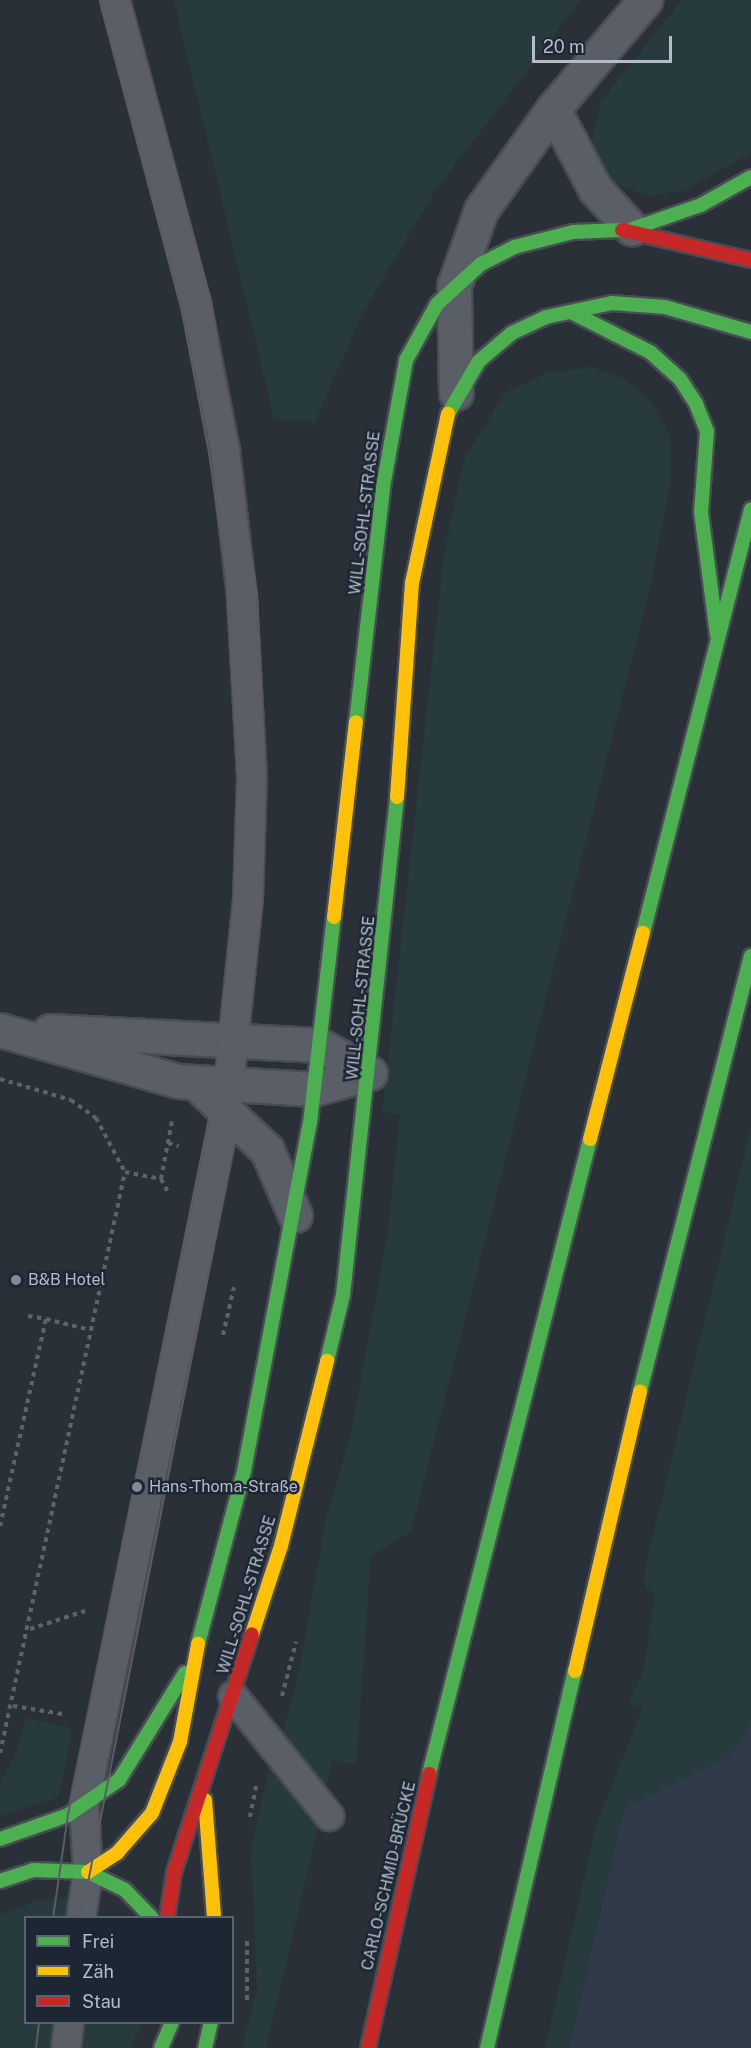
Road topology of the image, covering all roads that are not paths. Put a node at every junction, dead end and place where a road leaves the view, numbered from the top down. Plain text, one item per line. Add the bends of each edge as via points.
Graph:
1 (115, 0) edge
2 (645, 0) edge
3 (553, 109) junction
4 (751, 177) edge
5 (632, 229) junction
6 (751, 260) edge
7 (454, 286) junction
8 (571, 312) junction
9 (751, 332) edge
10 (456, 393) junction
11 (751, 510) edge
12 (717, 635) junction
13 (751, 956) edge
14 (0, 1029) edge
15 (236, 1039) junction
16 (319, 1045) junction
17 (370, 1073) junction
18 (314, 1089) junction
19 (228, 1098) junction
20 (295, 1215) junction
21 (196, 1653) junction
22 (233, 1696) junction
23 (203, 1782) junction
24 (84, 1807) junction
25 (329, 1816) dead end
26 (0, 1839) edge
27 (88, 1872) junction
28 (0, 1881) edge
29 (81, 1916) edge
30 (151, 1916) edge
31 (167, 1916) edge
32 (214, 1916) edge
33 (69, 2024) edge
34 (171, 2024) edge
35 (211, 2024) edge
36 (66, 2048) edge
37 (161, 2048) edge
38 (205, 2048) edge
39 (368, 2048) edge
40 (487, 2048) edge

1 - 15 lane via 196,304 228,473 252,777
2 - 3 street
3 - 5 street via 595,189
3 - 7 street via 481,210
4 - 5 main road via 701,205
5 - 6 main road
5 - 7 main road, WILL-SOHL-STRASSE via 573,232 514,247
7 - 10 street
7 - 16 main road, WILL-SOHL-STRASSE via 414,340 395,402
8 - 9 main road, WILL-SOHL-STRASSE via 612,303 665,307
8 - 10 main road, WILL-SOHL-STRASSE via 546,317 500,341
8 - 12 main road via 650,352 680,379 696,404 708,431 701,512
10 - 17 main road, WILL-SOHL-STRASSE via 428,484 412,583
11 - 12 main road, CARLO-SCHMID-BRÜCKE
12 - 39 main road, CARLO-SCHMID-BRÜCKE via 443,1712
13 - 40 main road via 670,1258
14 - 15 street
14 - 19 street via 195,1082
15 - 16 street
15 - 19 lane
16 - 17 street
16 - 18 main road, WILL-SOHL-STRASSE
17 - 18 street
17 - 22 main road, WILL-SOHL-STRASSE via 340,1306 306,1456
18 - 19 street
18 - 20 main road, WILL-SOHL-STRASSE
19 - 20 street via 267,1150
19 - 24 lane
20 - 21 main road, WILL-SOHL-STRASSE via 244,1471
21 - 24 main road via 119,1779
21 - 27 main road, WILL-SOHL-STRASSE via 180,1742 152,1813 117,1853
22 - 23 main road, WILL-SOHL-STRASSE
22 - 25 lane
23 - 31 main road, WILL-SOHL-STRASSE via 174,1872
23 - 32 main road
24 - 26 main road
24 - 27 lane
27 - 28 main road via 33,1870
27 - 29 lane
27 - 30 main road via 125,1890
33 - 36 lane
34 - 37 main road
35 - 38 main road

